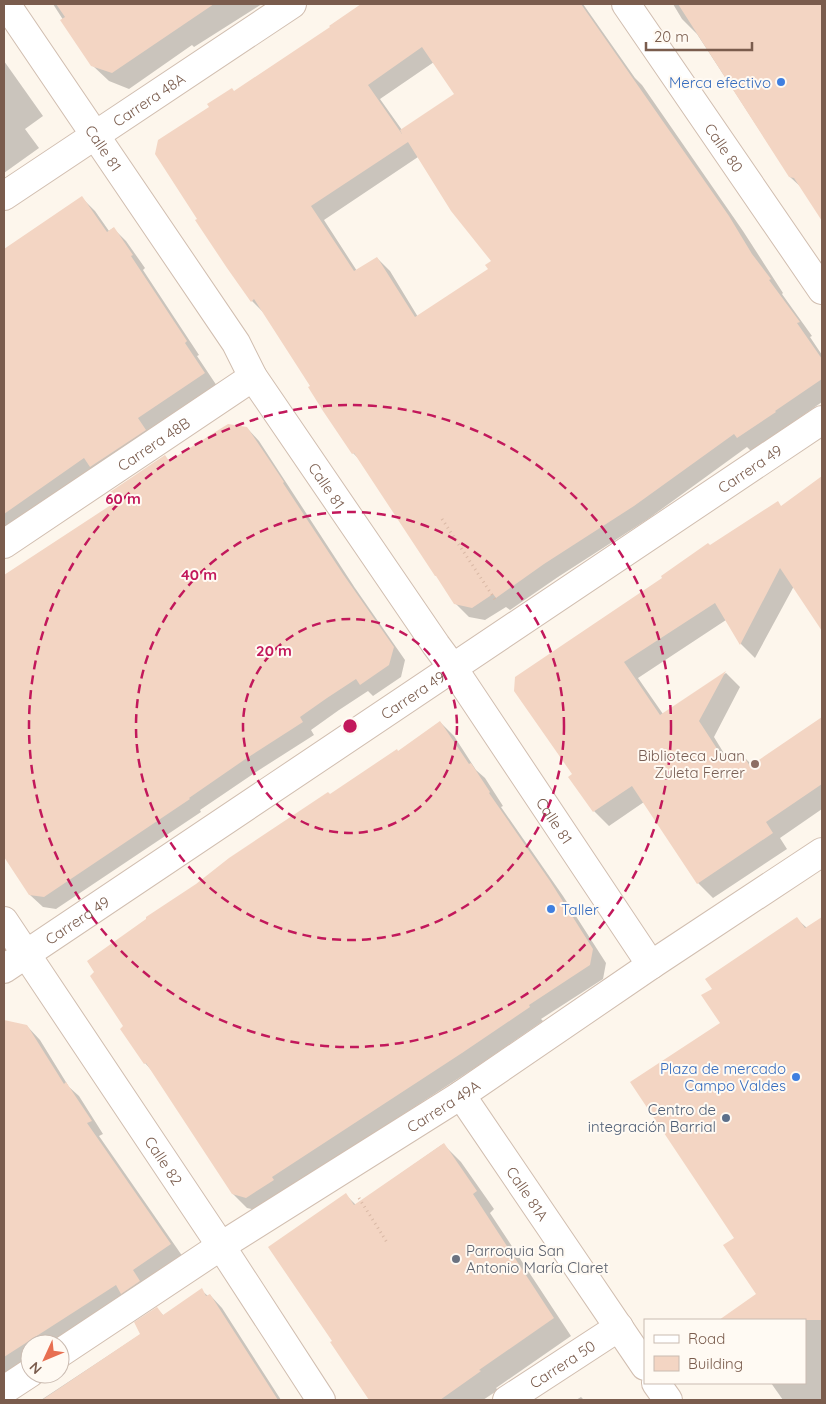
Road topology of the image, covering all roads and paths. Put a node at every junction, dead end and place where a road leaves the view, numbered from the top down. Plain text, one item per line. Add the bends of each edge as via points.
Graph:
1 (6, 4) edge
2 (292, 4) edge
3 (626, 4) edge
4 (95, 135) junction
5 (4, 196) edge
6 (822, 290) edge
7 (253, 377) junction
8 (822, 420) edge
9 (442, 519) dead end
10 (4, 544) edge
11 (498, 604) dead end
12 (453, 668) junction
13 (822, 852) edge
14 (4, 921) edge
15 (27, 953) junction
16 (651, 965) junction
17 (4, 969) edge
18 (461, 1095) junction
19 (341, 1170) junction
20 (388, 1244) dead end
21 (221, 1246) junction
22 (619, 1327) junction
23 (70, 1346) edge
24 (644, 1364) edge
25 (20, 1380) edge
26 (657, 1384) edge
27 (4, 1390) edge
28 (321, 1400) edge
29 (507, 1400) edge
30 (668, 1400) edge

1 - 4 street, Calle 81
2 - 4 street, Carrera 48A
3 - 6 street, Calle 80
4 - 5 street, Carrera 48A
4 - 7 street, Calle 81 via 236,343
7 - 10 street, Carrera 48B
7 - 12 street, Calle 81
8 - 12 street, Carrera 49
9 - 11 path
12 - 15 street, Carrera 49
12 - 16 street, Calle 81
13 - 16 street, Carrera 49A
14 - 15 street, Calle 82
15 - 17 street, Carrera 49
15 - 21 street, Calle 82
16 - 18 street, Carrera 49A
18 - 19 street, Carrera 49A
18 - 22 street, Calle 81A
19 - 20 path
19 - 21 street, Carrera 49A
21 - 23 street, Carrera 49A
21 - 28 street, Calle 82
22 - 24 street, Calle 81A
22 - 29 street, Carrera 50
25 - 27 street
26 - 30 street

